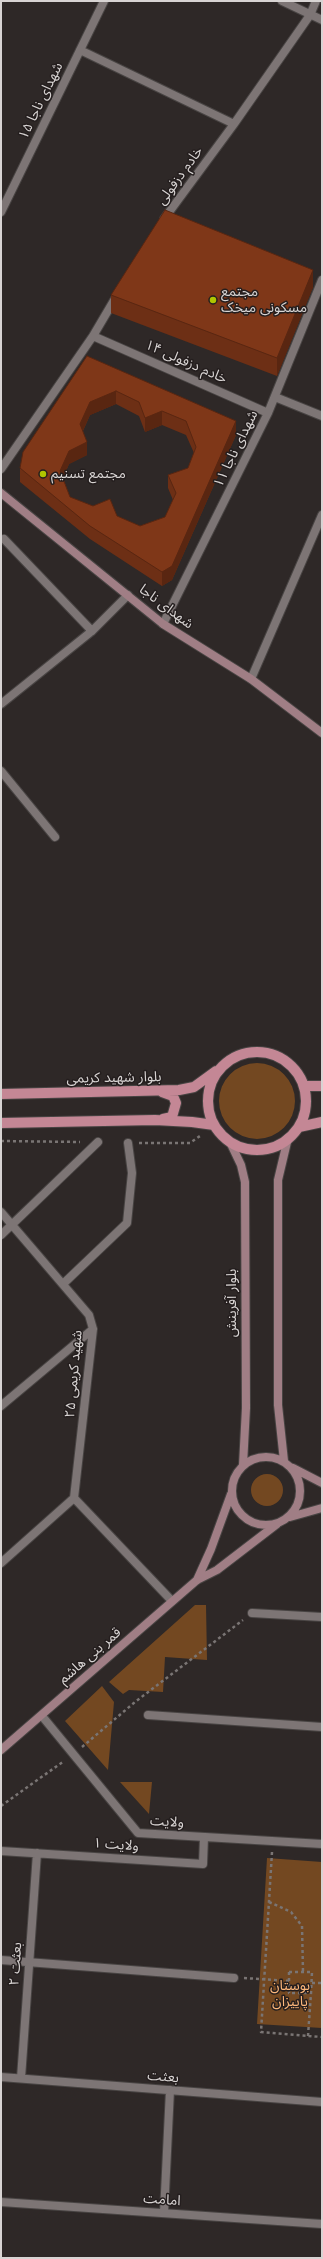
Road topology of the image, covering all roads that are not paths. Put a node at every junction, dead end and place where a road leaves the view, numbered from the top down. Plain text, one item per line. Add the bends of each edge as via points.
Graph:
1 (104, 1) edge
2 (282, 1) edge
3 (316, 1) edge
4 (310, 15) junction
5 (322, 20) edge
6 (80, 50) junction
7 (234, 124) junction
8 (1, 212) edge
9 (164, 224) edge
10 (319, 279) edge
11 (122, 288) edge
12 (93, 336) junction
13 (275, 397) junction
14 (268, 413) junction
15 (322, 416) edge
16 (1, 470) edge
17 (1, 493) edge
18 (322, 516) edge
19 (4, 539) dead end
20 (128, 595) junction
21 (164, 624) junction
22 (92, 631) junction
23 (251, 679) junction
24 (1, 704) edge
25 (322, 733) edge
26 (1, 771) edge
27 (55, 837) dead end
28 (221, 1068) junction
29 (305, 1086) junction
30 (322, 1086) edge
31 (159, 1092) junction
32 (1, 1094) edge
33 (155, 1120) junction
34 (322, 1122) edge
35 (1, 1123) edge
36 (214, 1126) junction
37 (300, 1127) junction
38 (288, 1138) junction
39 (98, 1142) dead end
40 (230, 1142) junction
41 (128, 1143) dead end
42 (1, 1212) edge
43 (12, 1225) junction
44 (1, 1235) edge
45 (63, 1284) junction
46 (92, 1329) junction
47 (2, 1404) edge
48 (286, 1463) junction
49 (243, 1465) junction
50 (322, 1483) edge
51 (231, 1491) junction
52 (74, 1498) junction
53 (322, 1508) edge
54 (289, 1518) junction
55 (277, 1524) junction
56 (1, 1563) edge
57 (196, 1580) junction
58 (172, 1601) junction
59 (252, 1612) road end
60 (322, 1617) edge
61 (148, 1715) dead end
62 (42, 1716) junction
63 (322, 1727) edge
64 (1, 1750) edge
65 (204, 1837) junction
66 (322, 1844) edge
67 (1, 1851) edge
68 (37, 1853) junction
69 (1, 1960) edge
70 (29, 1962) junction
71 (234, 1978) road end
72 (1, 2077) edge
73 (21, 2078) junction
74 (170, 2090) junction
75 (322, 2102) edge
76 (1, 2202) edge
77 (164, 2213) junction
78 (322, 2224) edge

1 - 6 street, شهدای ناجا ۱۵
2 - 4 street
3 - 4 street, خادم دزفولی
4 - 5 street
4 - 7 street, خادم دزفولی
6 - 7 street
6 - 8 street, شهدای ناجا ۱۵
7 - 9 street, خادم دزفولی
10 - 13 street, شهدای ناجا ۱۱
11 - 12 street
12 - 14 street, خادم دزفولی ۱۴
12 - 16 street
13 - 14 street, شهدای ناجا ۱۱
13 - 15 street
14 - 21 street, شهدای ناجا ۱۱
17 - 20 street, شهدای ناجا
18 - 23 street
19 - 22 street
20 - 21 street, شهدای ناجا
20 - 22 street
21 - 23 street, شهدای ناجا
22 - 24 street
23 - 25 street, شهدای ناجا
26 - 27 street
28 - 29 main road via 232,1058 246,1053 268,1053 288,1062
28 - 31 main road, بلوار شهید کریمی via 194,1087
28 - 36 main road via 212,1081 208,1096
29 - 30 main road
29 - 37 main road via 306,1107
31 - 32 main road, بلوار شهید کریمی
31 - 33 main road via 173,1096 176,1103 175,1111 172,1117
33 - 35 main road
33 - 36 main road
34 - 37 main road
36 - 40 main road
37 - 38 main road
38 - 40 main road via 281,1144 262,1150 242,1148
38 - 48 street via 278,1180 278,1405
39 - 43 street
40 - 49 street, بلوار آفرینش via 241,1165 245,1182 246,1408
41 - 45 street via 132,1173 127,1223
42 - 43 street, شهید کریمی ۲۵
43 - 44 street
43 - 45 street, شهید کریمی ۲۵
45 - 46 street, شهید کریمی ۲۵ via 89,1315
46 - 47 street
46 - 52 street, شهید کریمی ۲۵
48 - 49 street via 263,1457
48 - 50 street
48 - 54 street via 296,1473 301,1492 300,1501
49 - 51 street via 237,1473
51 - 55 street via 236,1507 246,1519 266,1526
51 - 57 street via 212,1549
52 - 56 street
52 - 58 street
53 - 54 street
54 - 55 street
55 - 57 street via 217,1570
57 - 58 street, قمر بنی هاشم
58 - 62 street, قمر بنی هاشم
59 - 60 street
61 - 63 street
62 - 64 street, قمر بنی هاشم
62 - 65 street, ولایت via 138,1833
65 - 66 street, ولایت
65 - 68 street, ولایت ۱ via 203,1864
67 - 68 street, ولایت ۱
68 - 70 street, بعثت ۲
69 - 70 street
70 - 71 street
70 - 73 street, بعثت ۲
72 - 73 street, بعثت
73 - 74 street, بعثت
74 - 75 street, بعثت
74 - 77 street
76 - 77 street, امامت
77 - 78 street, امامت

